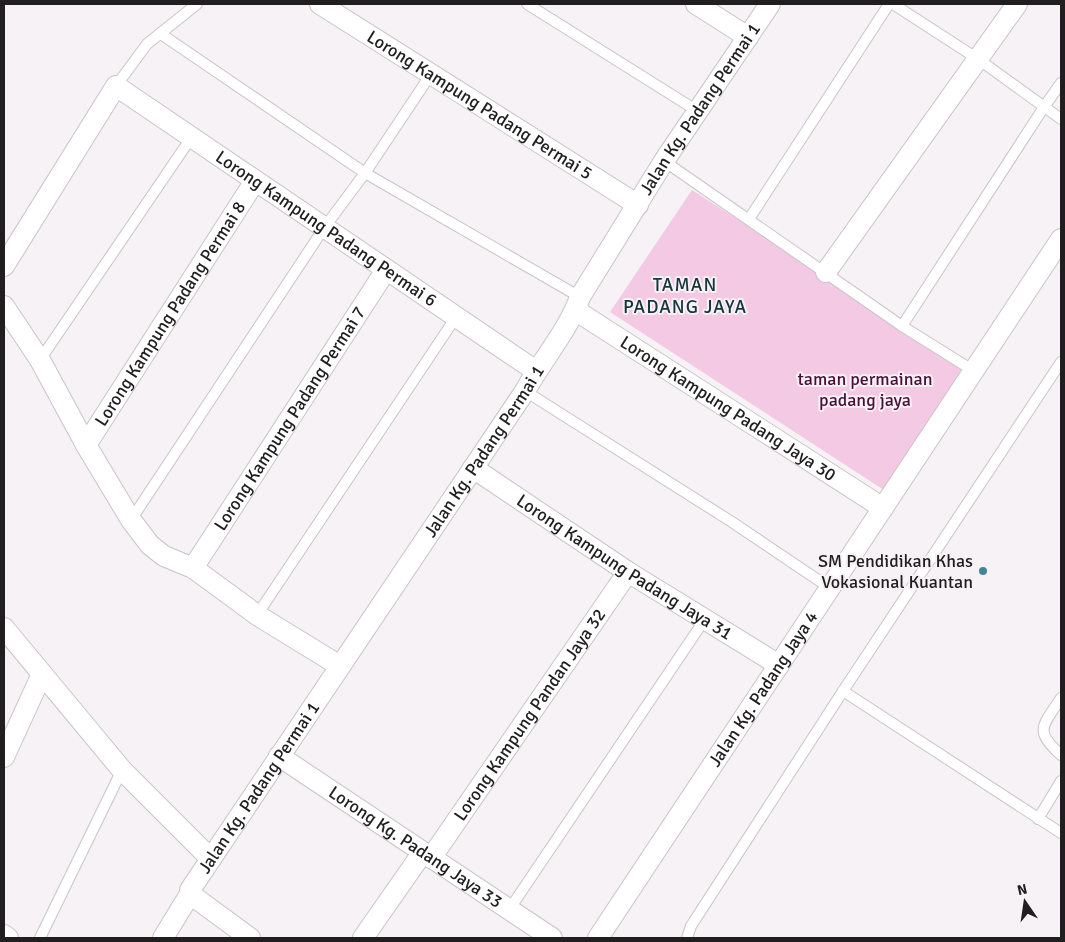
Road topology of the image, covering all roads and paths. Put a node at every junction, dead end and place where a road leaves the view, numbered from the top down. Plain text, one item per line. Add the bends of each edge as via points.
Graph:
1 (197, 4) edge
2 (320, 4) edge
3 (527, 4) edge
4 (696, 4) edge
5 (770, 4) edge
6 (891, 4) edge
7 (1017, 4) edge
8 (341, 10) edge
9 (161, 34) junction
10 (748, 37) junction
11 (978, 59) junction
12 (430, 74) junction
13 (1061, 83) edge
14 (116, 86) junction
15 (1044, 107) junction
16 (699, 112) junction
17 (1061, 119) edge
18 (191, 138) junction
19 (664, 161) junction
20 (365, 173) junction
21 (255, 181) junction
22 (638, 205) junction
23 (749, 219) junction
24 (324, 228) junction
25 (1061, 240) edge
26 (4, 266) edge
27 (386, 270) junction
28 (826, 272) junction
29 (577, 304) junction
30 (4, 306) edge
31 (456, 317) junction
32 (902, 326) junction
33 (40, 360) junction
34 (1061, 362) edge
35 (536, 371) junction
36 (974, 372) junction
37 (525, 391) junction
38 (86, 445) junction
39 (473, 468) junction
40 (882, 508) junction
41 (132, 520) junction
42 (193, 568) junction
43 (628, 572) junction
44 (830, 588) junction
45 (257, 615) junction
46 (704, 619) junction
47 (4, 628) edge
48 (779, 665) junction
49 (340, 666) junction
50 (42, 674) junction
51 (843, 691) junction
52 (1061, 698) edge
53 (279, 756) junction
54 (1061, 756) edge
55 (4, 757) edge
56 (122, 770) junction
57 (1061, 780) edge
58 (1038, 819) junction
59 (1061, 833) edge
60 (427, 855) junction
61 (211, 859) junction
62 (190, 894) junction
63 (509, 910) junction
64 (4, 935) edge
65 (8, 938) edge
66 (40, 938) edge
67 (163, 938) edge
68 (250, 938) edge
69 (363, 938) edge
70 (552, 938) edge
71 (598, 938) edge
72 (687, 938) edge

1 - 9 lane
2 - 8 street, Lorong Kampung Padang Permai 5
3 - 16 lane
4 - 10 street
5 - 10 street, Jalan Kg. Padang Permai 1
6 - 11 lane
6 - 23 lane
7 - 11 street
8 - 12 street, Lorong Kampung Padang Permai 5
9 - 14 lane via 147,44
9 - 20 lane
10 - 16 street, Jalan Kg. Padang Permai 1
11 - 15 lane
11 - 28 street
12 - 20 lane
12 - 22 street, Lorong Kampung Padang Permai 5
13 - 15 lane
14 - 18 street, Lorong Kampung Padang Permai 6
14 - 26 street
15 - 17 lane
15 - 32 lane
16 - 19 street, Jalan Kg. Padang Permai 1
18 - 21 street, Lorong Kampung Padang Permai 6
18 - 33 lane
19 - 22 street, Jalan Kg. Padang Permai 1
19 - 23 lane
20 - 24 lane
20 - 29 lane
21 - 24 street, Lorong Kampung Padang Permai 6
21 - 38 street, Lorong Kampung Padang Permai 8
22 - 29 street, Jalan Kg. Padang Permai 1
23 - 28 lane
24 - 27 street, Lorong Kampung Padang Permai 6
24 - 41 lane
25 - 36 street, Jalan Kg. Padang Jaya 4
27 - 31 street, Lorong Kampung Padang Permai 6
27 - 42 street, Lorong Kampung Padang Permai 7
28 - 32 lane
29 - 35 street, Jalan Kg. Padang Permai 1
29 - 40 street, Lorong Kampung Padang Jaya 30
30 - 33 street
31 - 35 street, Lorong Kampung Padang Permai 6
31 - 45 lane
32 - 36 lane
33 - 38 street
34 - 51 lane
35 - 37 street, Jalan Kg. Padang Permai 1
36 - 40 street, Jalan Kg. Padang Jaya 4
37 - 39 street, Jalan Kg. Padang Permai 1
37 - 44 lane
38 - 41 street
39 - 43 street, Lorong Kampung Padang Jaya 31
39 - 49 street, Jalan Kg. Padang Permai 1
40 - 44 street, Jalan Kg. Padang Jaya 4
41 - 42 street via 150,545 164,556
42 - 45 street
43 - 46 street, Lorong Kampung Padang Jaya 31
43 - 60 street, Lorong Kampung Pandan Jaya 32
44 - 48 street, Jalan Kg. Padang Jaya 4
45 - 49 street
46 - 48 street, Lorong Kampung Padang Jaya 31
46 - 63 lane
47 - 50 street
48 - 71 street, Jalan Kg. Padang Jaya 4
49 - 53 street, Jalan Kg. Padang Permai 1
50 - 55 street
50 - 56 street
51 - 58 lane
51 - 72 lane via 691,926
52 - 54 lane via 1043,725 1043,733
53 - 60 street, Lorong Kg. Padang Jaya 33
53 - 61 street, Jalan Kg. Padang Permai 1
56 - 61 street
56 - 66 lane
57 - 58 lane
58 - 59 lane
60 - 63 street, Lorong Kg. Padang Jaya 33
60 - 69 street, Lorong Kampung Pandan Jaya 32
61 - 62 street, Jalan Kg. Padang Permai 1
62 - 67 street, Jalan Kg. Padang Permai 1
62 - 68 street
63 - 70 street, Lorong Kg. Padang Jaya 33
64 - 65 street

